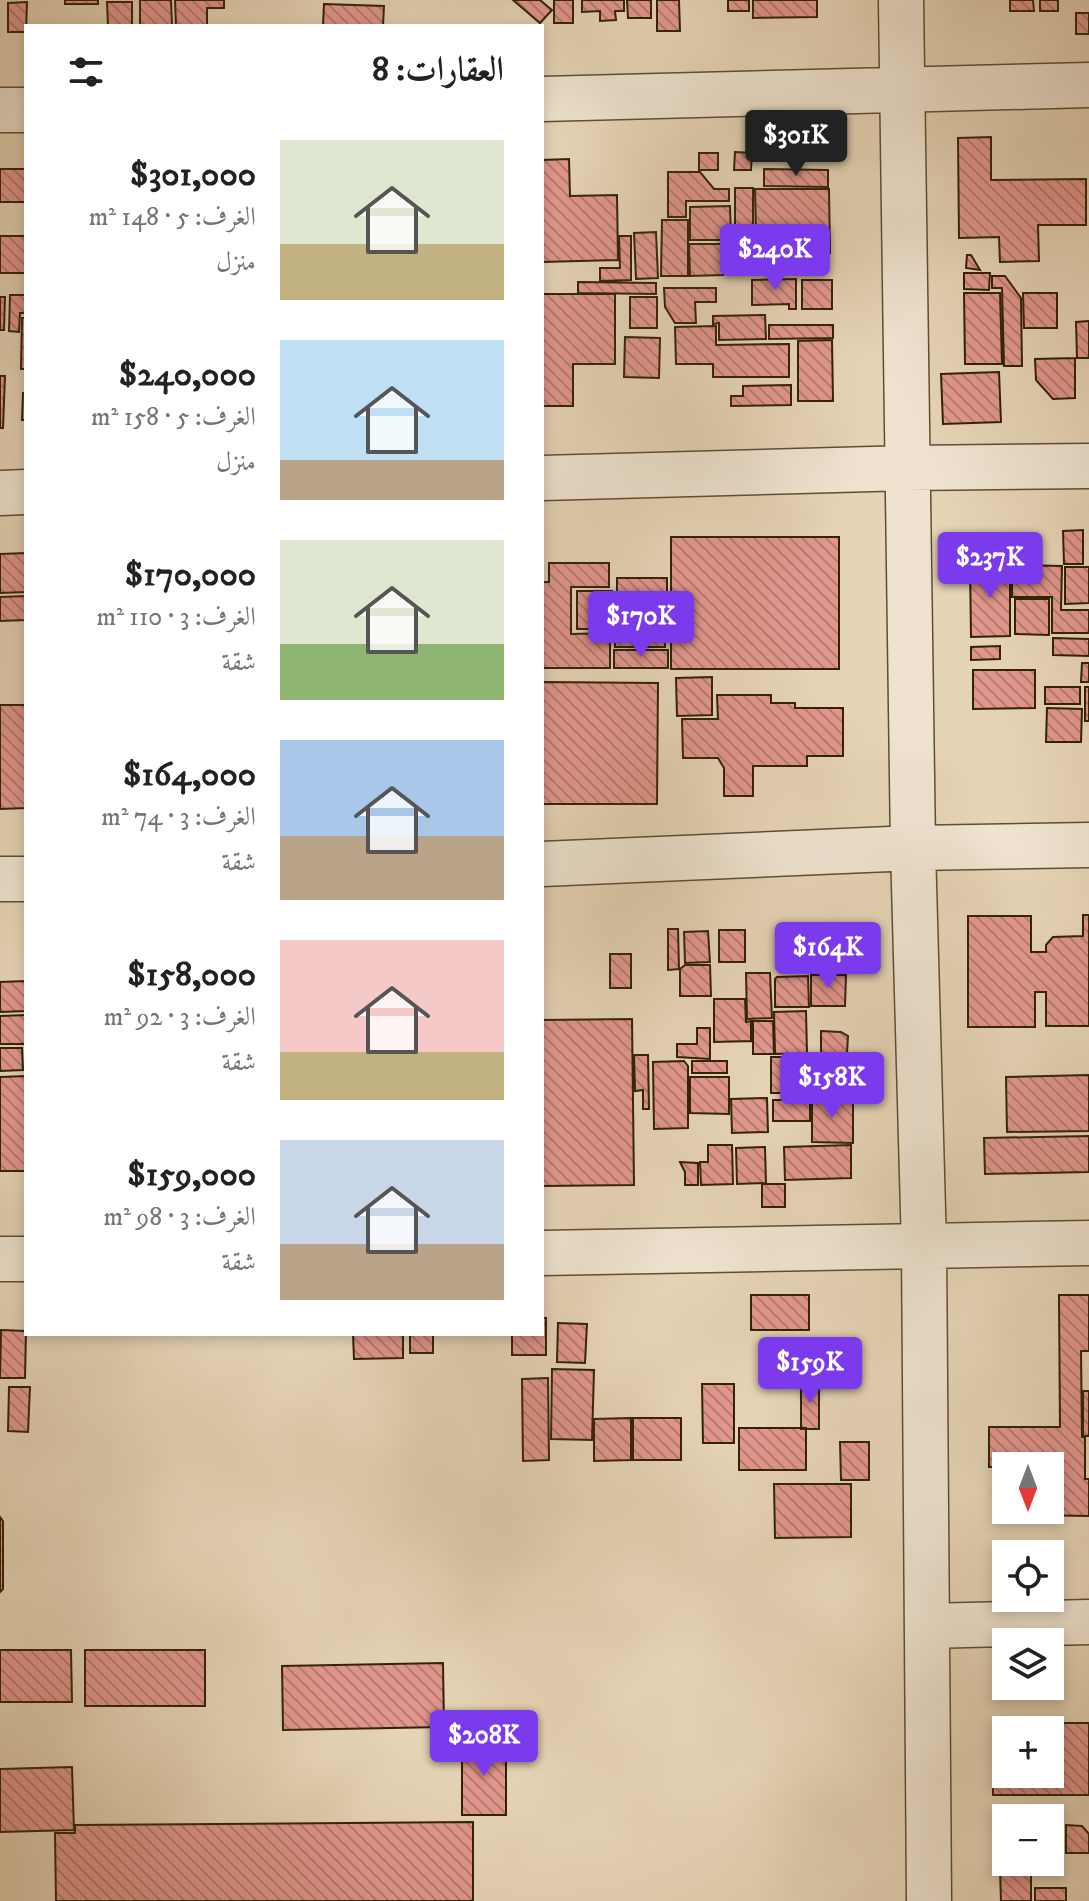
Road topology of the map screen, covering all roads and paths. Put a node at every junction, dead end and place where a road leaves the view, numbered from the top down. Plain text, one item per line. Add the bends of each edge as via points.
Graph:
1 (901, 0) edge
2 (1089, 85) edge
3 (901, 91) junction
4 (544, 99) edge
5 (0, 110) edge
6 (24, 110) edge
7 (1089, 466) edge
8 (909, 468) junction
9 (544, 478) edge
10 (24, 492) edge
11 (0, 493) edge
12 (1089, 845) edge
13 (913, 848) junction
14 (544, 864) edge
15 (0, 879) edge
16 (24, 879) edge
17 (1089, 1243) edge
18 (924, 1247) junction
19 (544, 1253) edge
20 (0, 1259) edge
21 (24, 1259) edge
22 (1089, 1622) edge
23 (927, 1626) junction
24 (929, 1901) edge

1 - 3 street
2 - 3 street
3 - 4 street
3 - 8 street
5 - 6 street
7 - 8 street
8 - 9 street
8 - 13 street
10 - 11 street
12 - 13 street
13 - 14 street
13 - 18 street
15 - 16 street
17 - 18 street
18 - 19 street
18 - 23 street
20 - 21 street
22 - 23 street
23 - 24 street

